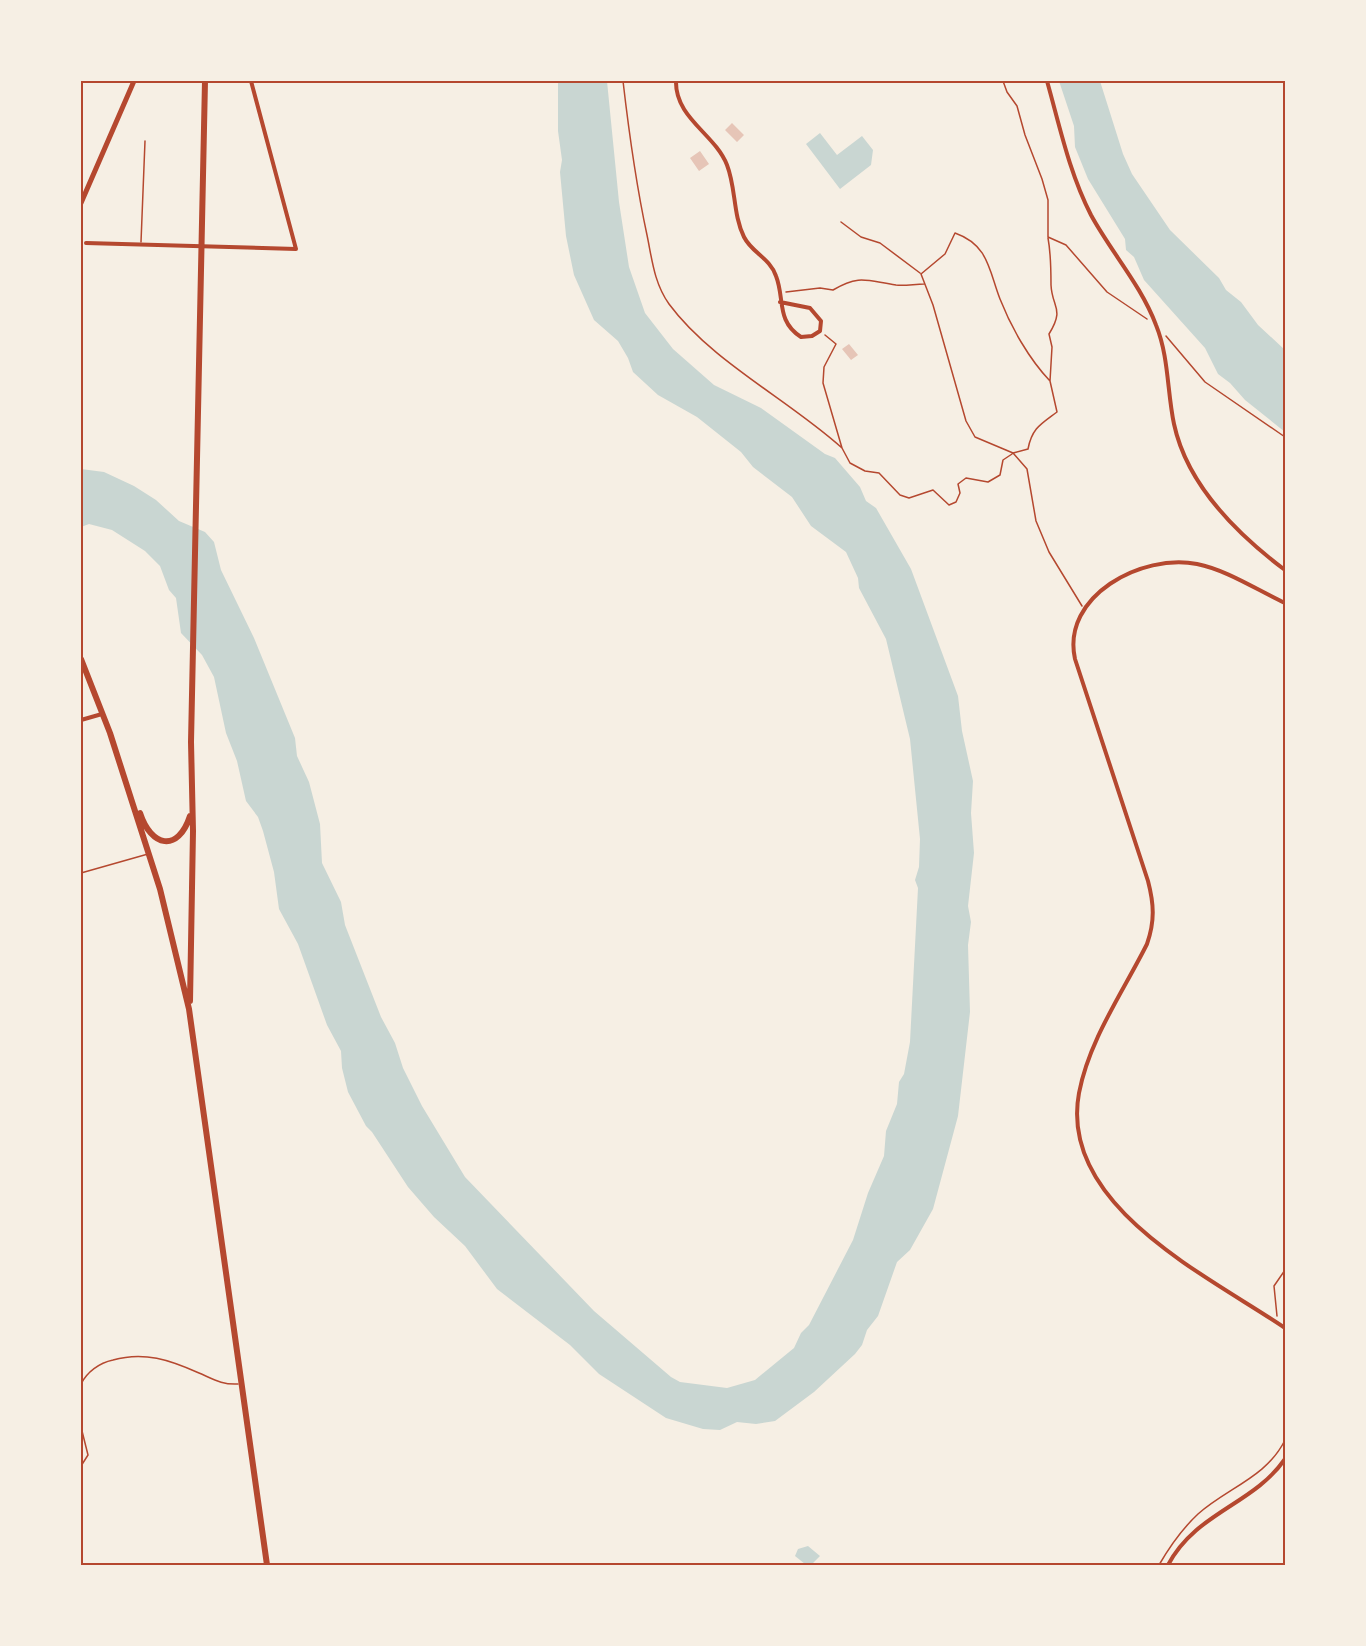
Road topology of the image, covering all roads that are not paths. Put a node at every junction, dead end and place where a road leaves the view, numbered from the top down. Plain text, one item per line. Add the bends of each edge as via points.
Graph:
1 (134, 81) edge
2 (205, 81) edge
3 (251, 81) edge
4 (676, 81) edge
5 (1047, 81) edge
6 (145, 141) dead end
7 (81, 202) edge
8 (86, 243) dead end
9 (141, 245) junction
10 (201, 247) junction
11 (780, 302) junction
12 (1285, 570) edge
13 (1285, 603) edge
14 (81, 659) edge
15 (83, 670) edge
16 (102, 714) junction
17 (81, 720) edge
18 (110, 734) junction
19 (191, 812) junction
20 (149, 854) junction
21 (81, 873) edge
22 (189, 1009) junction
23 (1285, 1328) edge
24 (242, 1383) junction
25 (81, 1384) edge
26 (81, 1427) edge
27 (1285, 1459) edge
28 (81, 1466) edge
29 (267, 1565) edge
30 (1168, 1565) edge

1 - 7 main road
2 - 10 highway
3 - 10 street via 296,249
4 - 11 street via 678,101 726,162 743,235 774,269
5 - 12 street via 1076,183 1156,326 1175,426 1186,459 1204,490 1229,520
6 - 9 lane
8 - 9 street
9 - 10 street
10 - 19 highway
11 - 11 street via 782,316 795,333 807,338 820,331 821,321 810,308
13 - 23 street via 1206,566 1179,562 1115,579 1095,596 1073,631 1074,659 1148,881 1154,919 1147,944 1085,1070 1077,1107 1080,1139 1097,1177 1128,1217 1174,1256
14 - 15 highway
15 - 16 highway
16 - 17 street
16 - 18 highway
18 - 19 highway via 152,837 174,840 185,829
18 - 20 highway
19 - 22 highway
20 - 21 lane
20 - 22 highway
22 - 24 highway
24 - 25 lane via 226,1385 169,1361 139,1355 99,1365
24 - 29 highway
26 - 28 lane via 88,1455
27 - 30 street via 1265,1482 1189,1535

